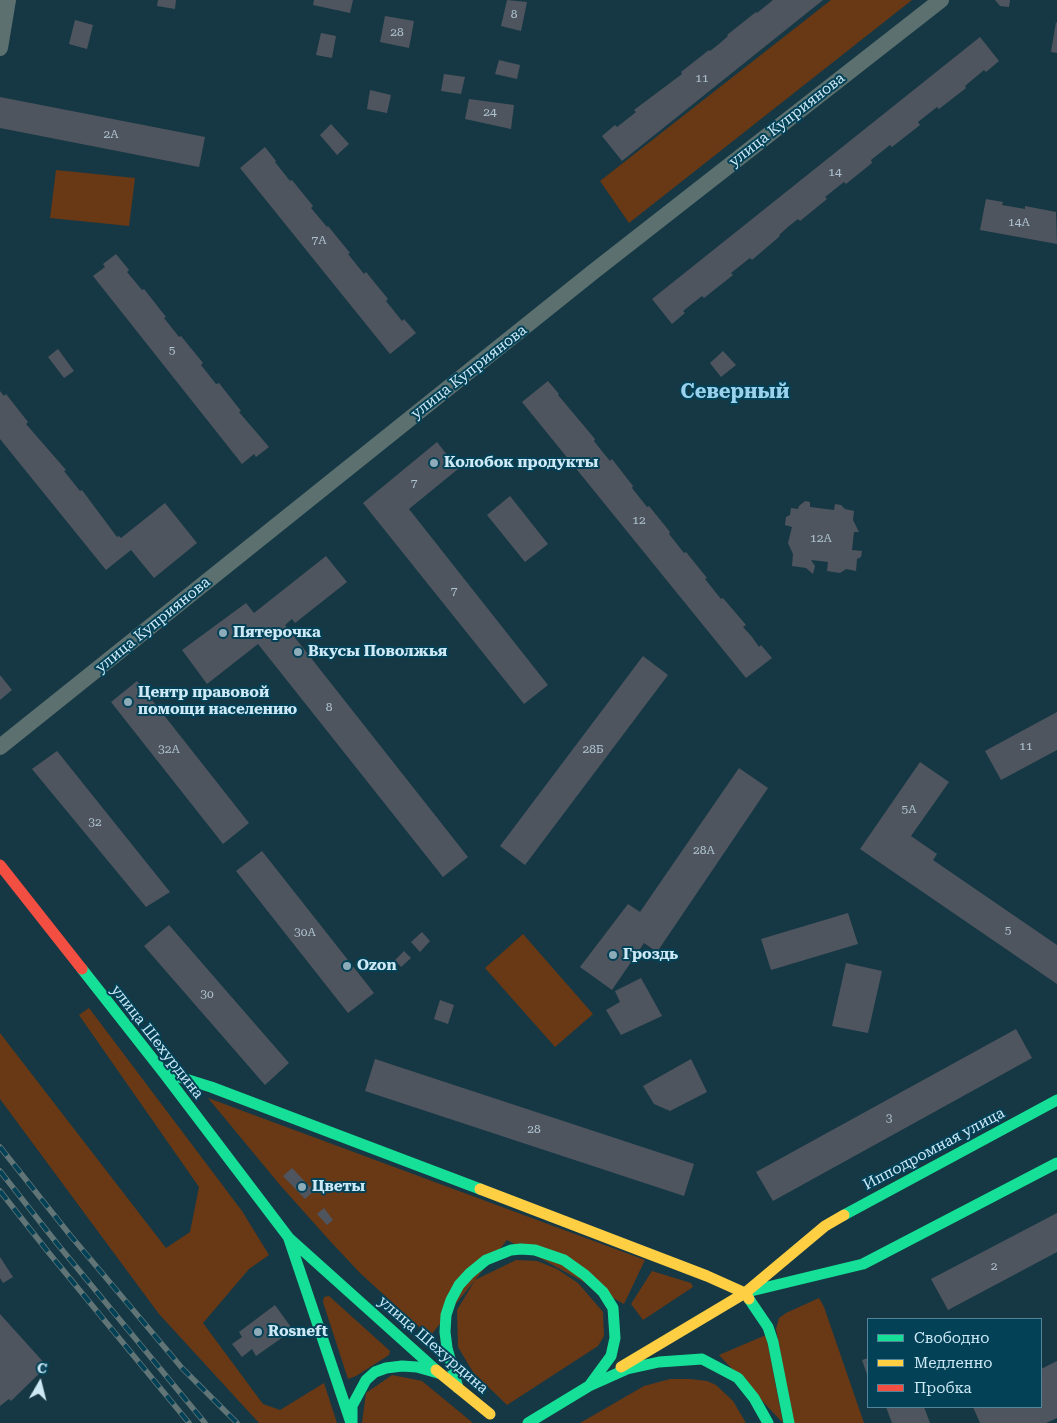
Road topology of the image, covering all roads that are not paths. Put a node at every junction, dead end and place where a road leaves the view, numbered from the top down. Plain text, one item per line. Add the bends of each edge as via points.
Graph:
1 (8, 0) edge
2 (941, 0) edge
3 (0, 48) edge
4 (0, 747) edge
5 (0, 865) edge
6 (163, 1072) junction
7 (1057, 1100) edge
8 (1057, 1163) edge
9 (289, 1238) junction
10 (744, 1293) junction
11 (439, 1373) junction
12 (589, 1386) junction
13 (458, 1388) junction
14 (490, 1414) dead end
15 (351, 1423) edge
16 (528, 1423) edge
17 (768, 1423) edge
18 (789, 1423) edge

1 - 3 street
2 - 4 street, улица Куприянова via 601,266
5 - 6 main road, улица Шехурдина
6 - 9 main road, улица Шехурдина
6 - 10 main road via 211,1087 655,1255
7 - 10 main road, Ипподромная улица via 825,1226
8 - 10 main road via 863,1264
9 - 11 main road, улица Шехурдина
9 - 15 main road, улица Шехурдина
10 - 12 main road
10 - 18 main road via 768,1327
11 - 13 main road, улица Шехурдина
11 - 15 main road via 402,1366 375,1372 359,1391 352,1406
12 - 13 main road via 611,1356 615,1338 613,1308 603,1292 564,1260 535,1250 521,1249 486,1260 459,1285 451,1300 445,1332
12 - 16 main road
12 - 17 main road via 627,1369 659,1362 702,1359 738,1378
13 - 14 main road, улица Шехурдина

